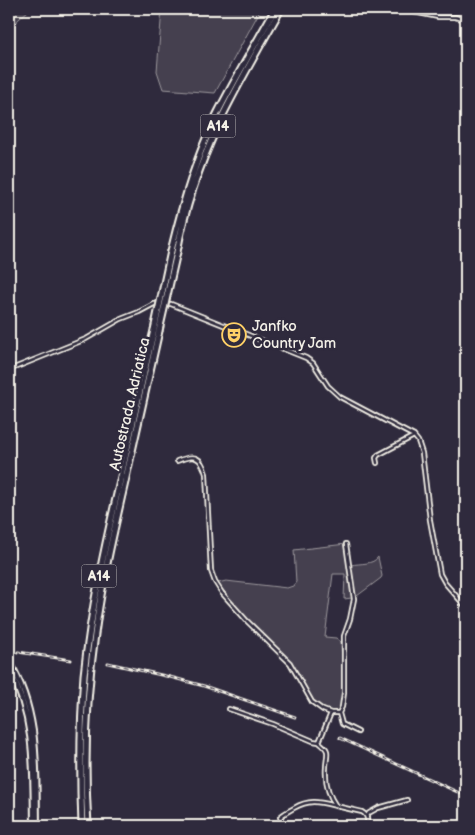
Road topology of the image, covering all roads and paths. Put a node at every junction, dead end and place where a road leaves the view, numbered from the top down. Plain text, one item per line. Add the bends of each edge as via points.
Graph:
1 (275, 9) edge
2 (281, 9) edge
3 (399, 9) edge
4 (466, 20) edge
5 (174, 252) junction
6 (156, 330) junction
7 (9, 370) edge
8 (414, 436) junction
9 (177, 461) dead end
10 (377, 463) dead end
11 (346, 544) dead end
12 (466, 607) edge
13 (9, 661) edge
14 (9, 669) edge
15 (229, 709) dead end
16 (331, 713) junction
17 (339, 713) junction
18 (358, 732) dead end
19 (319, 742) junction
20 (407, 800) dead end
21 (336, 806) junction
22 (366, 815) junction
23 (36, 826) edge
24 (82, 826) edge
25 (88, 826) edge
26 (283, 826) edge
27 (368, 826) edge

1 - 5 highway, Autostrada Adriatica / A14 via 206,138 179,216
2 - 5 highway, Autostrada Adriatica / A14 via 213,136
3 - 4 street
5 - 6 highway, Autostrada Adriatica / A14, bridge
6 - 24 highway, Autostrada Adriatica / A14 via 95,594 84,675
6 - 25 highway, Autostrada Adriatica / A14 via 96,626 87,716
7 - 8 street via 78,343 154,304 171,304 303,357 340,397
8 - 10 street via 378,455
8 - 12 street via 422,453 440,574
9 - 16 street via 194,458 203,464 211,571 215,582 246,621 290,663 315,706
11 - 17 street via 354,599 344,636 344,693
13 - 23 main road via 32,718 36,745
14 - 23 main road via 29,726
15 - 19 street
16 - 17 street
16 - 19 street
17 - 18 street via 342,724
19 - 21 street via 328,752 326,782
20 - 22 street
21 - 22 street
21 - 26 street via 320,802 301,804 280,817
22 - 27 street

